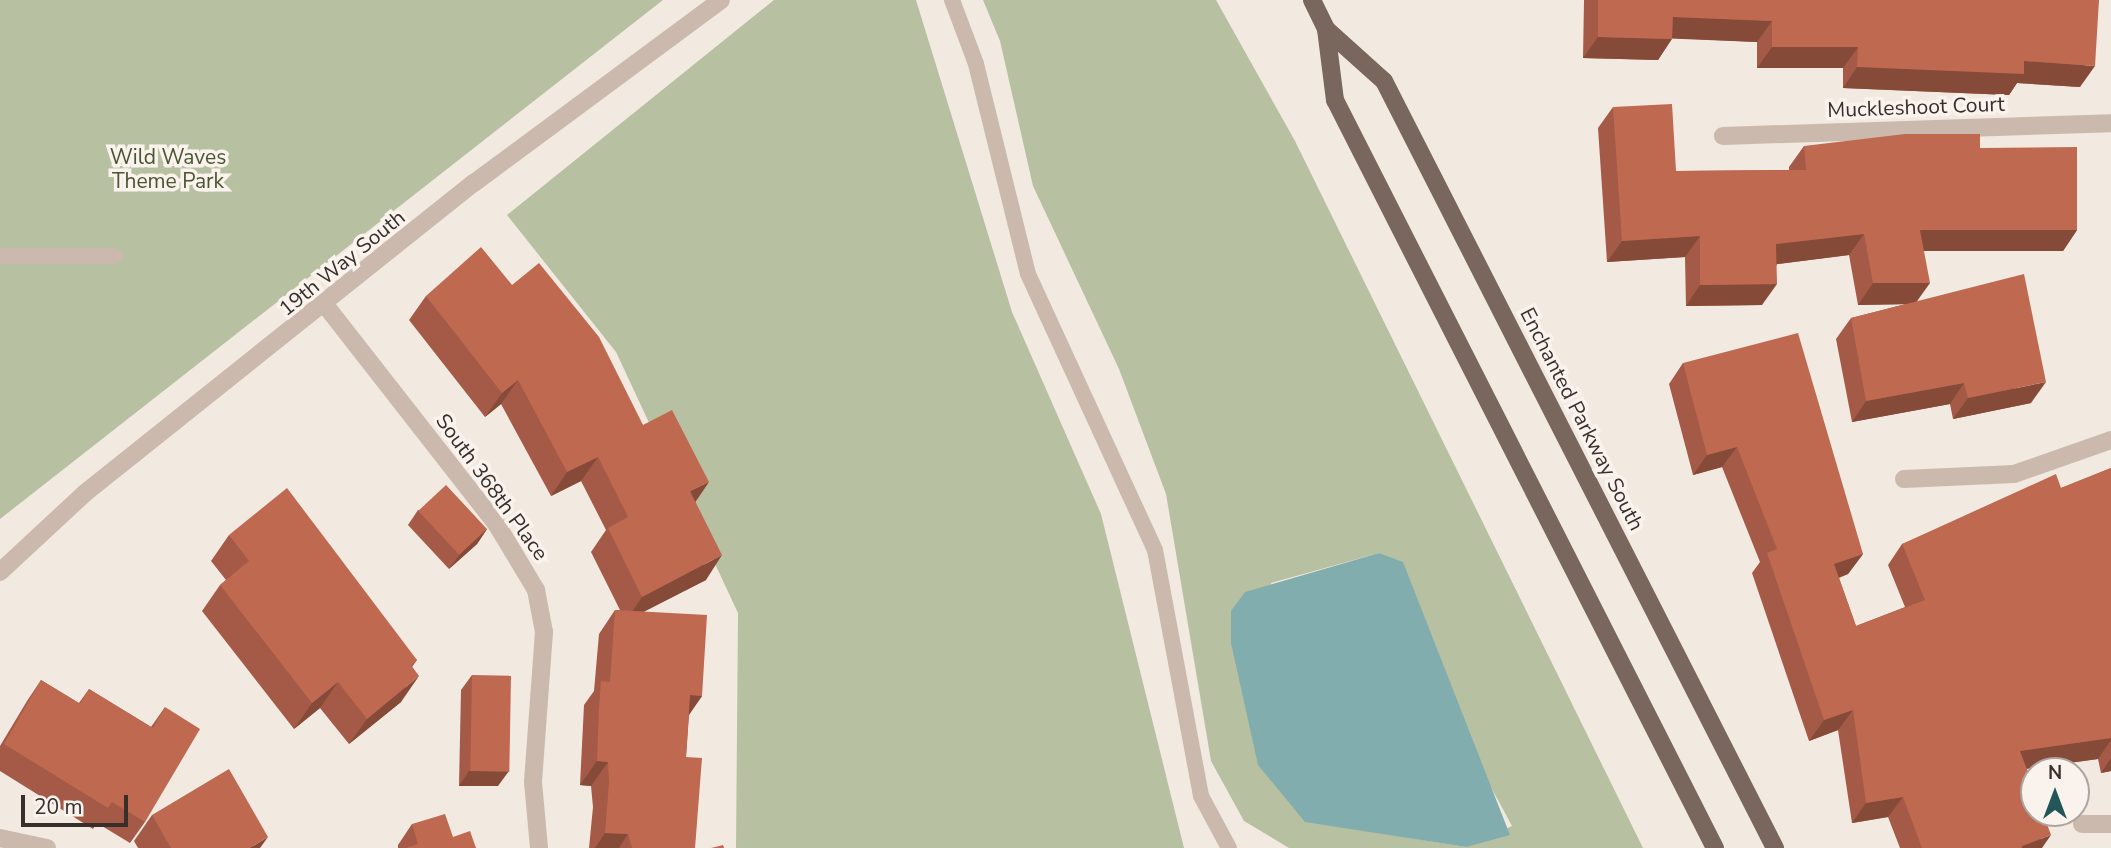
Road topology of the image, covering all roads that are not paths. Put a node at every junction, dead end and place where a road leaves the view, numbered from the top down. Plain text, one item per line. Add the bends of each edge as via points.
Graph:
1 (721, 0) edge
2 (952, 0) edge
3 (1312, 0) edge
4 (1326, 29) junction
5 (2111, 123) edge
6 (1723, 136) dead end
7 (0, 256) edge
8 (115, 256) dead end
9 (326, 306) junction
10 (2111, 440) edge
11 (1904, 479) dead end
12 (0, 572) edge
13 (2090, 824) edge
14 (2111, 824) edge
15 (0, 838) edge
16 (47, 848) edge
17 (539, 848) edge
18 (1229, 848) edge
19 (1715, 848) edge
20 (1775, 848) edge

1 - 9 street, 19th Way South via 474,183
2 - 18 lane via 976,64 1028,274 1155,550 1201,796
3 - 4 main road, Enchanted Parkway South
4 - 19 main road, Enchanted Parkway South via 1335,100
4 - 20 main road, Enchanted Parkway South via 1384,80
5 - 6 street, Muckleshoot Court
7 - 8 lane
9 - 12 street, 19th Way South via 85,493
9 - 17 street, South 368th Place via 497,525 536,590 544,632 533,782
10 - 11 street via 2014,474
13 - 14 street
15 - 16 street

